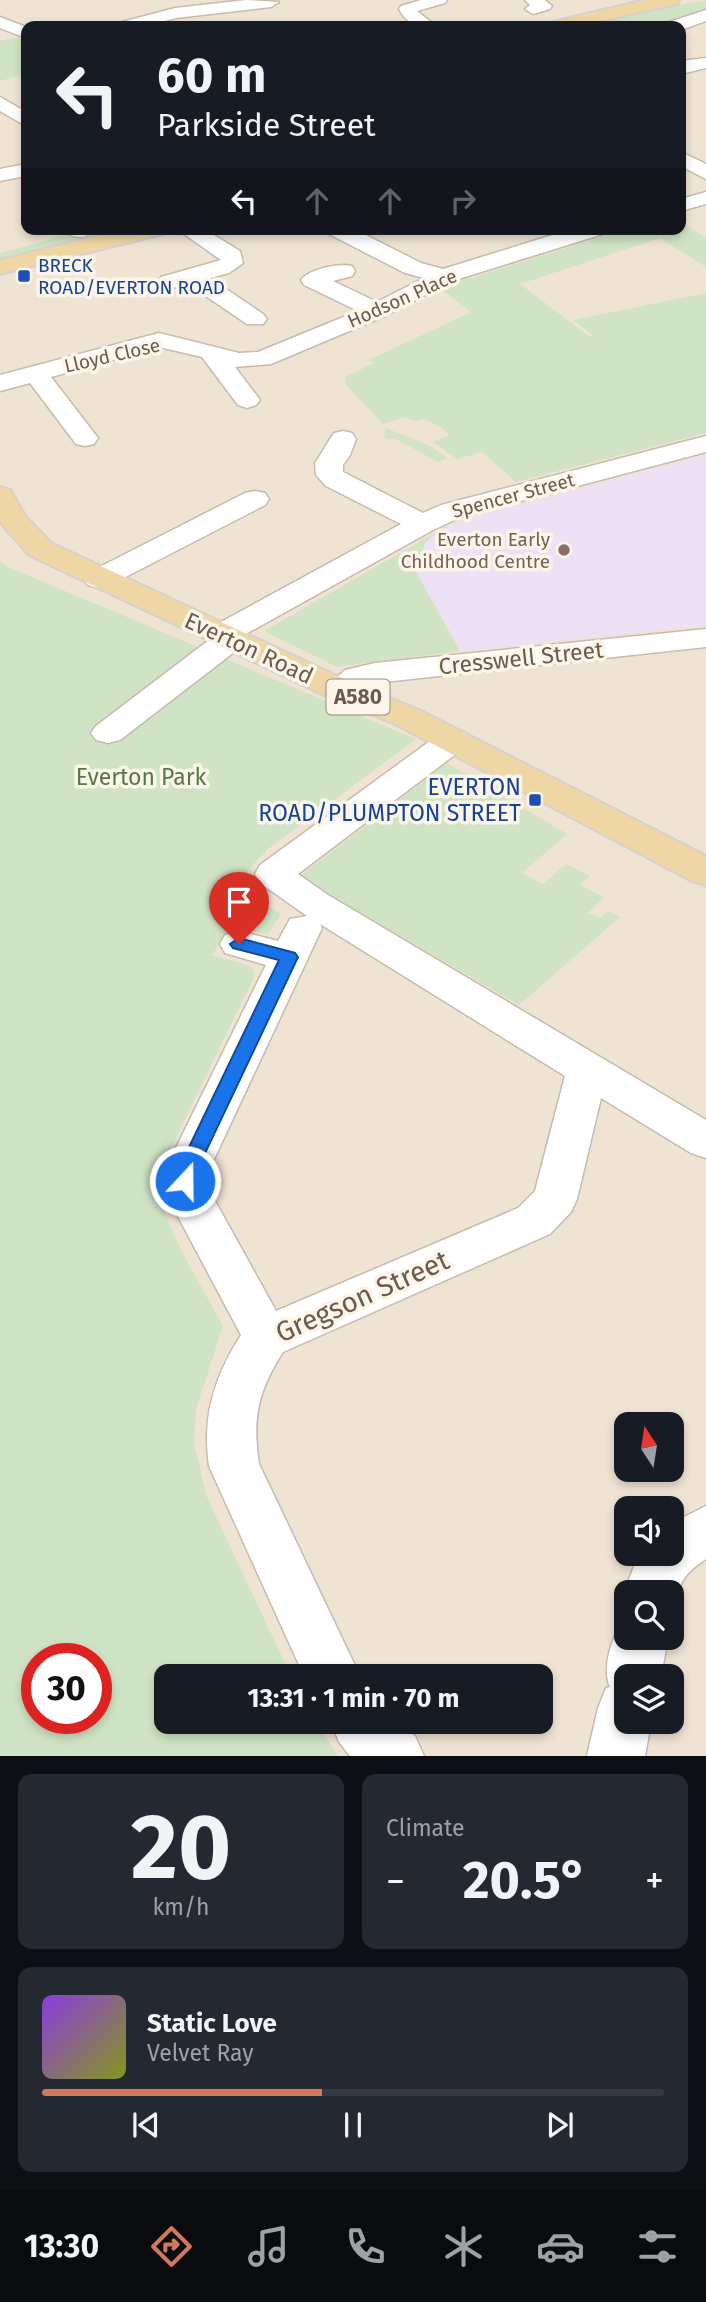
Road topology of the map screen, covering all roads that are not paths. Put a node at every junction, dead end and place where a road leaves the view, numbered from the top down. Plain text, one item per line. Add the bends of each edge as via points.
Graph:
1 (439, 0) edge
2 (671, 0) edge
3 (274, 1) edge
4 (211, 8) junction
5 (385, 8) dead end
6 (407, 9) junction
7 (706, 15) edge
8 (143, 21) edge
9 (224, 21) edge
10 (418, 21) edge
11 (577, 21) edge
12 (0, 22) edge
13 (686, 22) edge
14 (21, 31) edge
15 (21, 34) edge
16 (0, 37) edge
17 (706, 63) edge
18 (686, 66) edge
19 (686, 161) edge
20 (21, 171) edge
21 (706, 173) edge
22 (0, 175) edge
23 (706, 198) edge
24 (686, 204) edge
25 (131, 235) edge
26 (198, 235) edge
27 (349, 235) edge
28 (555, 235) edge
29 (0, 267) edge
30 (344, 271) dead end
31 (192, 276) junction
32 (444, 276) junction
33 (169, 282) dead end
34 (377, 311) junction
35 (255, 319) dead end
36 (211, 352) junction
37 (36, 374) junction
38 (0, 383) edge
39 (247, 400) dead end
40 (85, 438) dead end
41 (343, 439) dead end
42 (706, 444) edge
43 (255, 499) dead end
44 (5, 514) edge
45 (423, 524) junction
46 (99, 579) junction
47 (226, 637) junction
48 (706, 638) edge
49 (341, 690) junction
50 (108, 733) dead end
51 (453, 740) junction
52 (706, 872) edge
53 (239, 944) dead end
54 (587, 1072) junction
55 (706, 1141) edge
56 (266, 1337) junction
57 (706, 1531) edge
58 (684, 1545) edge
59 (326, 1664) edge
60 (369, 1734) edge
61 (621, 1734) edge
62 (395, 1756) edge
63 (617, 1756) edge

1 - 6 street
2 - 11 main road
3 - 4 street
4 - 8 street
4 - 9 street
5 - 6 street
6 - 10 street
7 - 13 street
12 - 14 street
15 - 16 street
17 - 18 street
19 - 21 street
20 - 22 street
23 - 24 street
25 - 29 main road
26 - 31 street via 232,256 232,262
27 - 32 street via 413,268
28 - 32 street, Hodson Place
30 - 34 street via 312,279
31 - 33 street
31 - 35 street
32 - 34 street, Hodson Place
34 - 36 street, Hodson Place via 262,359 238,360
36 - 37 street, Lloyd Close via 159,340
36 - 39 street
37 - 38 street, Lloyd Close
37 - 40 street, Lloyd Close
41 - 45 street via 328,463 330,475
42 - 45 street, Spencer Street via 463,508
43 - 46 street
44 - 46 main road, Everton Road / A580 via 40,549
45 - 47 street, Spencer Street
46 - 47 main road, Everton Road / A580
47 - 49 main road, Everton Road / A580
47 - 50 street, Spencer Street
48 - 49 street, Cresswell Street via 375,673 356,677
49 - 51 main road, Everton Road / A580
51 - 52 main road, Everton Road / A580
51 - 54 street via 273,874
53 - 56 street via 296,942 185,1181
54 - 55 street
54 - 56 street, Gregson Street via 555,1199 534,1221
56 - 59 street, Gregson Street via 245,1368 232,1403 229,1436 234,1466
57 - 58 street
60 - 62 street
61 - 63 street

